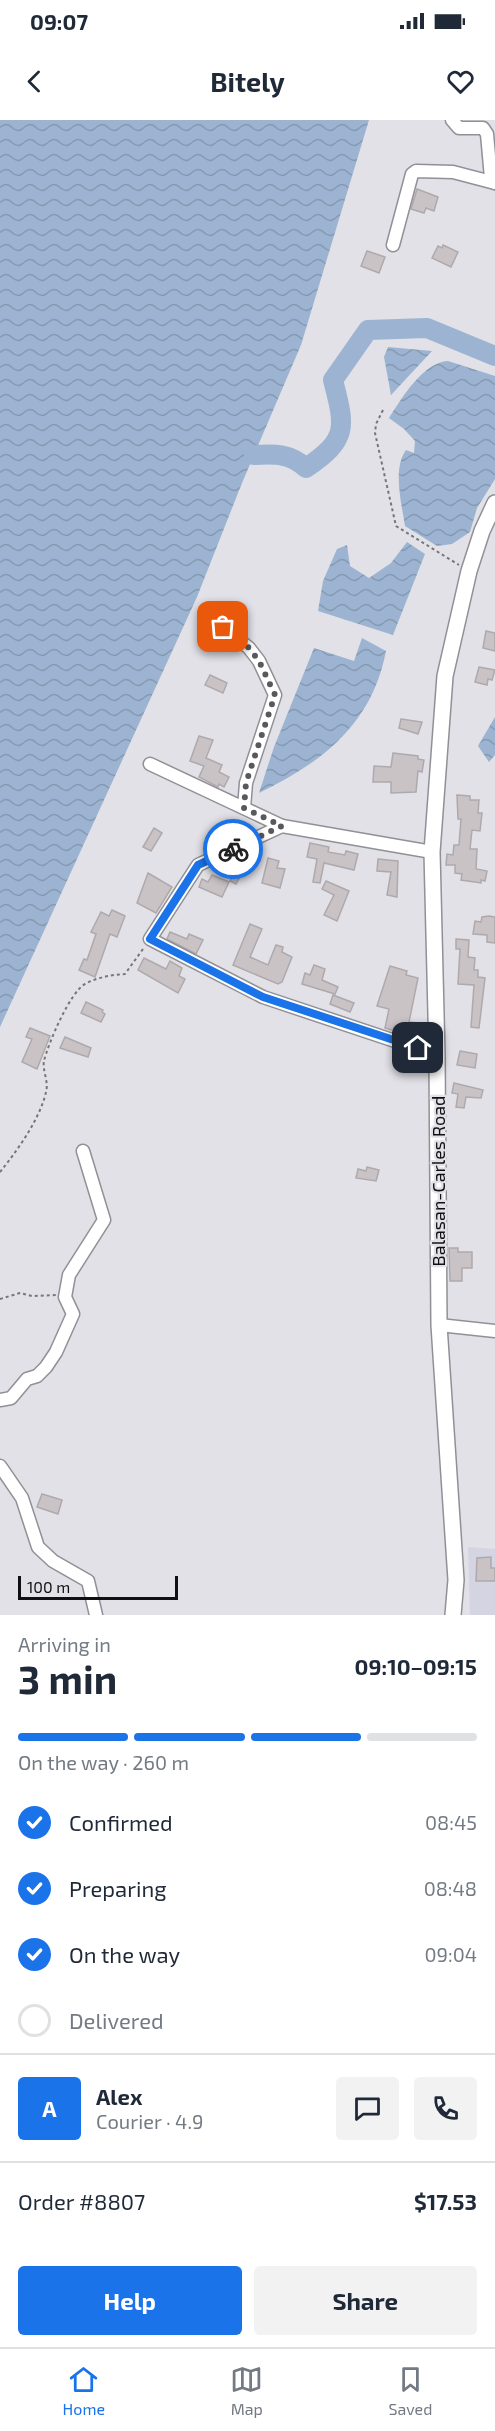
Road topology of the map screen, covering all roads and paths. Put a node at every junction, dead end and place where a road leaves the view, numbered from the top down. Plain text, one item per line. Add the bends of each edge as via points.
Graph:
1 (452, 120) edge
2 (495, 183) edge
3 (393, 245) dead end
4 (383, 410) dead end
5 (495, 503) edge
6 (469, 571) junction
7 (223, 627) dead end
8 (150, 764) dead end
9 (244, 808) junction
10 (282, 826) junction
11 (432, 852) junction
12 (150, 939) junction
13 (437, 1055) junction
14 (83, 1151) dead end
15 (0, 1172) edge
16 (65, 1297) junction
17 (0, 1299) edge
18 (439, 1324) junction
19 (495, 1331) edge
20 (0, 1400) edge
21 (0, 1466) edge
22 (96, 1615) edge
23 (453, 1615) edge

1 - 2 street via 459,128 483,128
2 - 3 street via 453,172 416,171
4 - 6 path via 375,433 396,526
5 - 6 main road, Balasan-Carles Road
6 - 11 main road, Balasan-Carles Road via 445,676
7 - 9 street via 259,661 275,695 246,783
8 - 9 street
9 - 10 street
10 - 11 street
10 - 12 street via 198,865
11 - 13 main road, Balasan-Carles Road
12 - 13 street via 263,997
12 - 15 path via 125,974 107,975 83,985 68,1004 44,1063 46,1095
13 - 18 main road, Balasan-Carles Road
14 - 16 street via 104,1220 69,1275
16 - 17 path via 20,1293
16 - 20 street via 73,1314 56,1352 37,1376 27,1379 11,1398
18 - 19 street
18 - 23 main road, Balasan-Carles Road via 456,1580
21 - 22 street via 22,1498 38,1547 53,1561 88,1581

